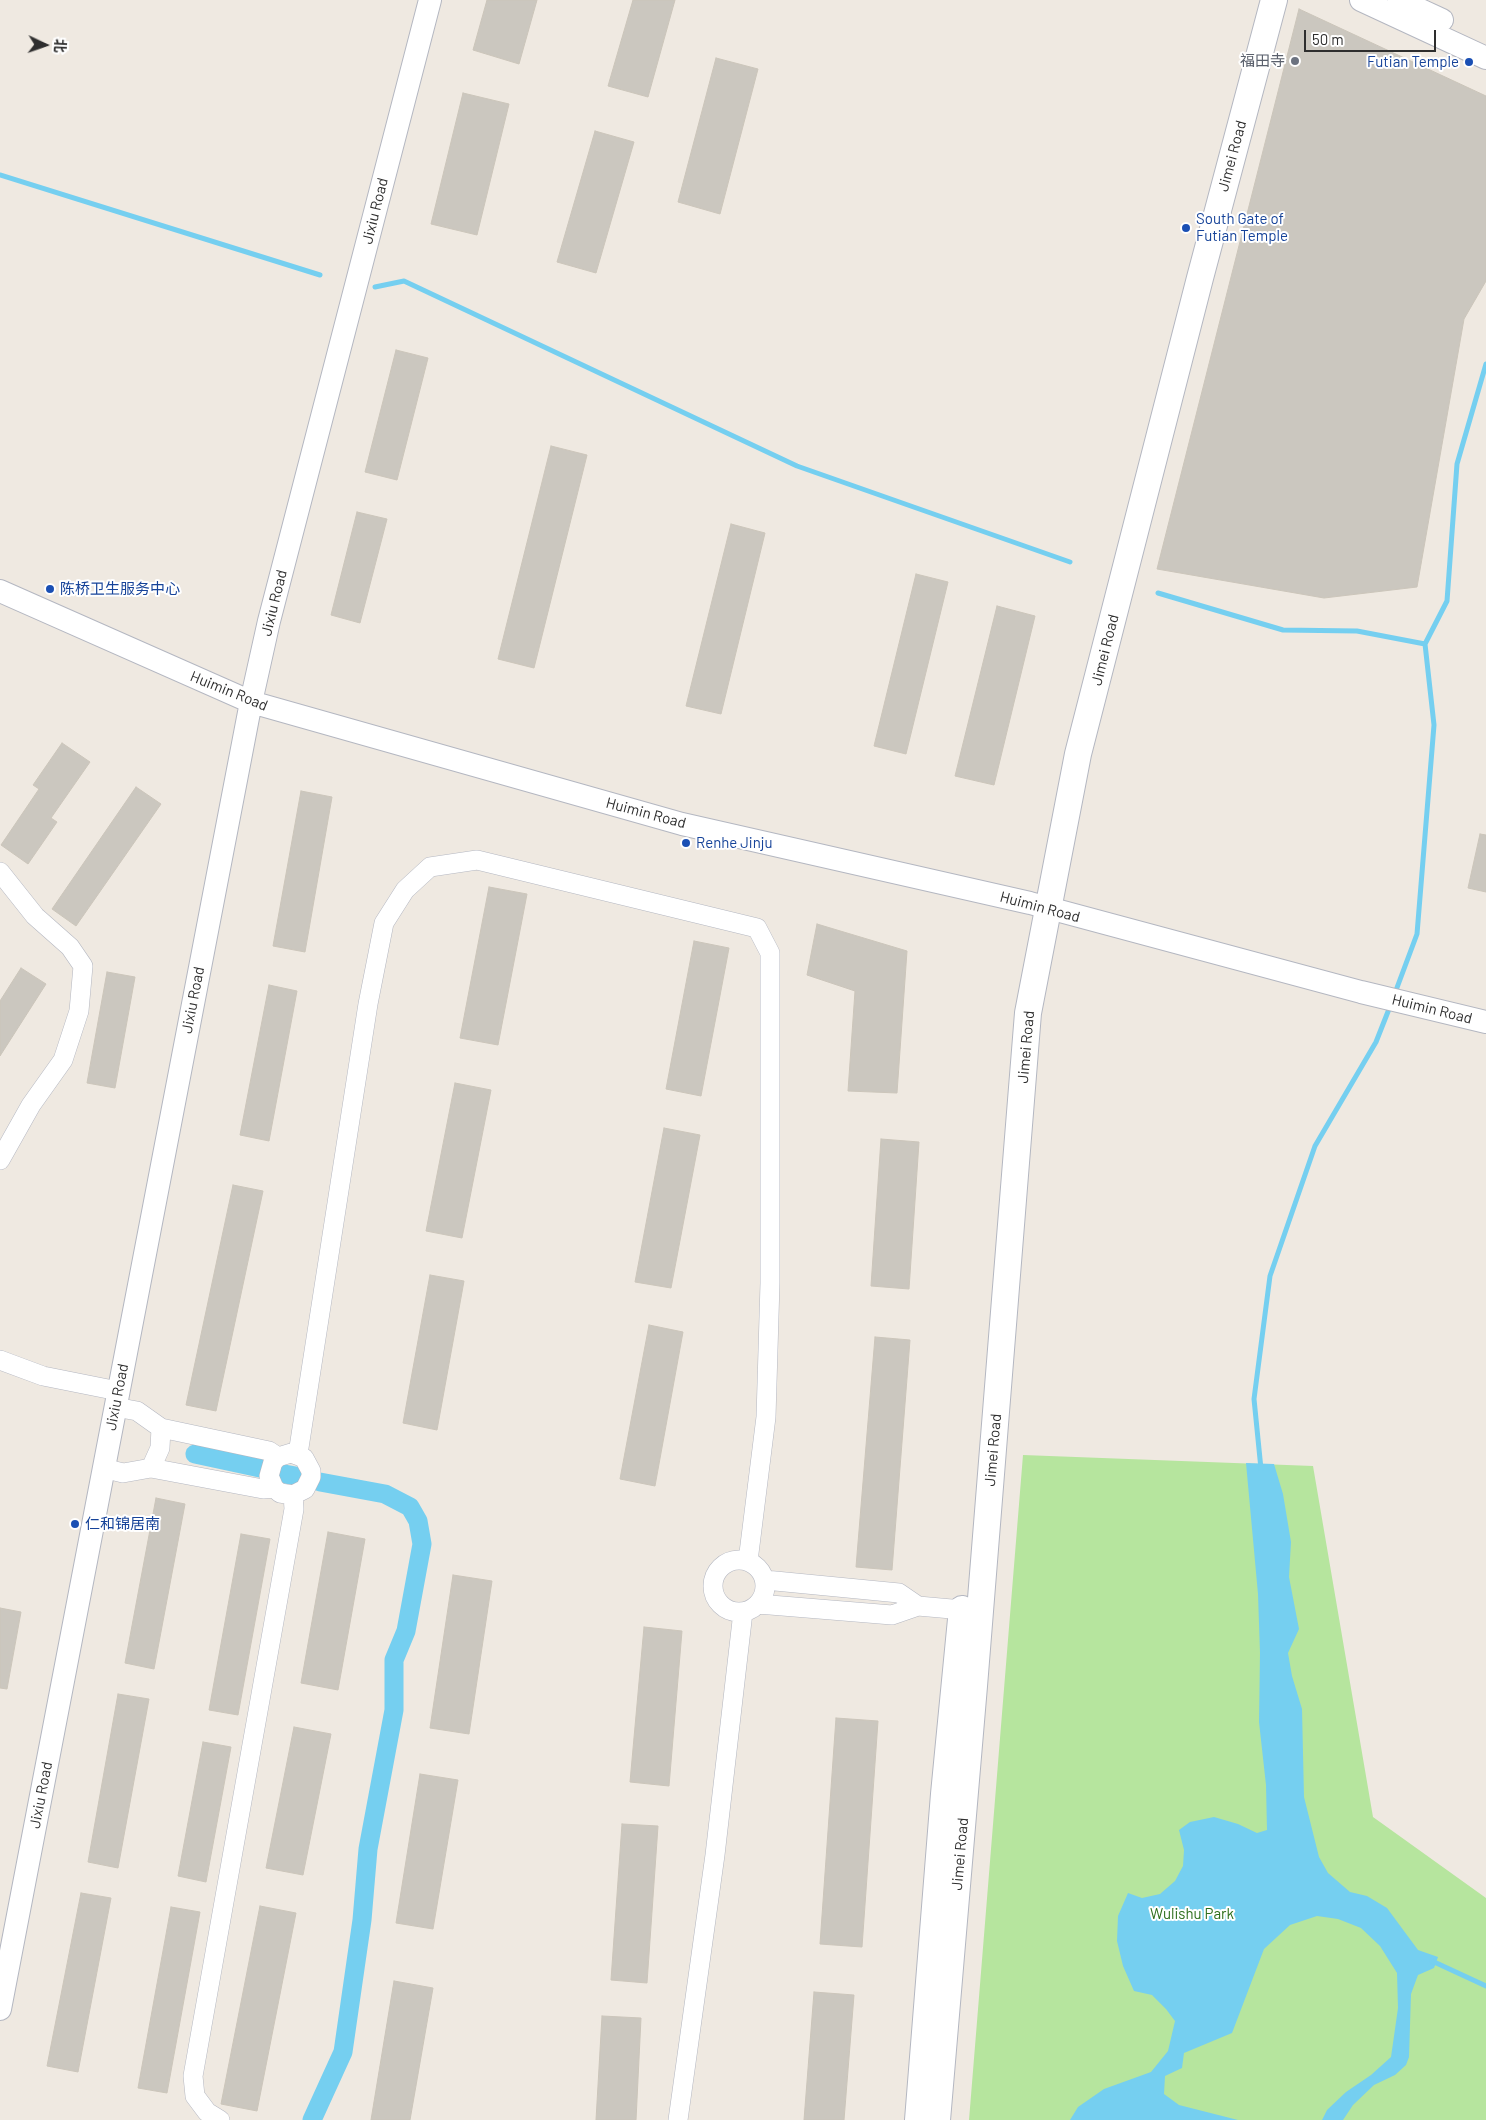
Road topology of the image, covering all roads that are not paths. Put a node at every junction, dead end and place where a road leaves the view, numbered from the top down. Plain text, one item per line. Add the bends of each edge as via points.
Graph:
1 (430, 0) edge
2 (1256, 0) edge
3 (1274, 0) edge
4 (1361, 0) edge
5 (1400, 0) edge
6 (1486, 41) edge
7 (1486, 58) edge
8 (0, 591) edge
9 (251, 702) junction
10 (0, 872) edge
11 (1038, 906) junction
12 (1486, 1022) edge
13 (0, 1160) edge
14 (0, 1360) edge
15 (116, 1399) junction
16 (161, 1428) junction
17 (298, 1454) junction
18 (278, 1457) junction
19 (103, 1468) junction
20 (152, 1468) junction
21 (274, 1488) junction
22 (293, 1495) junction
23 (748, 1561) junction
24 (765, 1580) junction
25 (918, 1606) junction
26 (751, 1608) junction
27 (971, 1611) junction
28 (0, 2009) edge
29 (220, 2120) edge
30 (678, 2120) edge
31 (918, 2120) edge
32 (937, 2120) edge

1 - 9 street, Jixiu Road
2 - 11 main road, Jimei Road via 1063,746
3 - 11 main road, Jimei Road
4 - 7 street
5 - 6 street
8 - 9 street, Huimin Road
9 - 11 street, Huimin Road via 682,824
9 - 15 street, Jixiu Road
10 - 13 street via 36,916 70,947 83,966 79,1011 63,1060 30,1105
11 - 12 street, Huimin Road
11 - 27 main road, Jimei Road
14 - 15 street
15 - 16 street
15 - 19 street, Jixiu Road
16 - 18 street via 269,1451
16 - 20 street via 160,1448
17 - 18 street
17 - 22 street via 309,1464 311,1477 305,1489
17 - 23 street via 366,1014 384,923 405,890 430,866 477,860 757,928 770,953 770,1283 766,1408
18 - 21 street via 270,1468 269,1476
19 - 20 street via 123,1473
19 - 28 street, Jixiu Road
20 - 21 street via 263,1489
21 - 22 street
22 - 29 street via 294,1509 193,2076 195,2096 207,2112
23 - 24 street via 755,1565
23 - 26 street via 730,1561 716,1572 713,1580 715,1597 720,1604 735,1612
24 - 25 street via 899,1593
24 - 26 street via 763,1597
25 - 26 street via 892,1615
25 - 27 street
26 - 30 street
27 - 31 main road, Jimei Road via 944,1804
27 - 32 main road, Jimei Road

